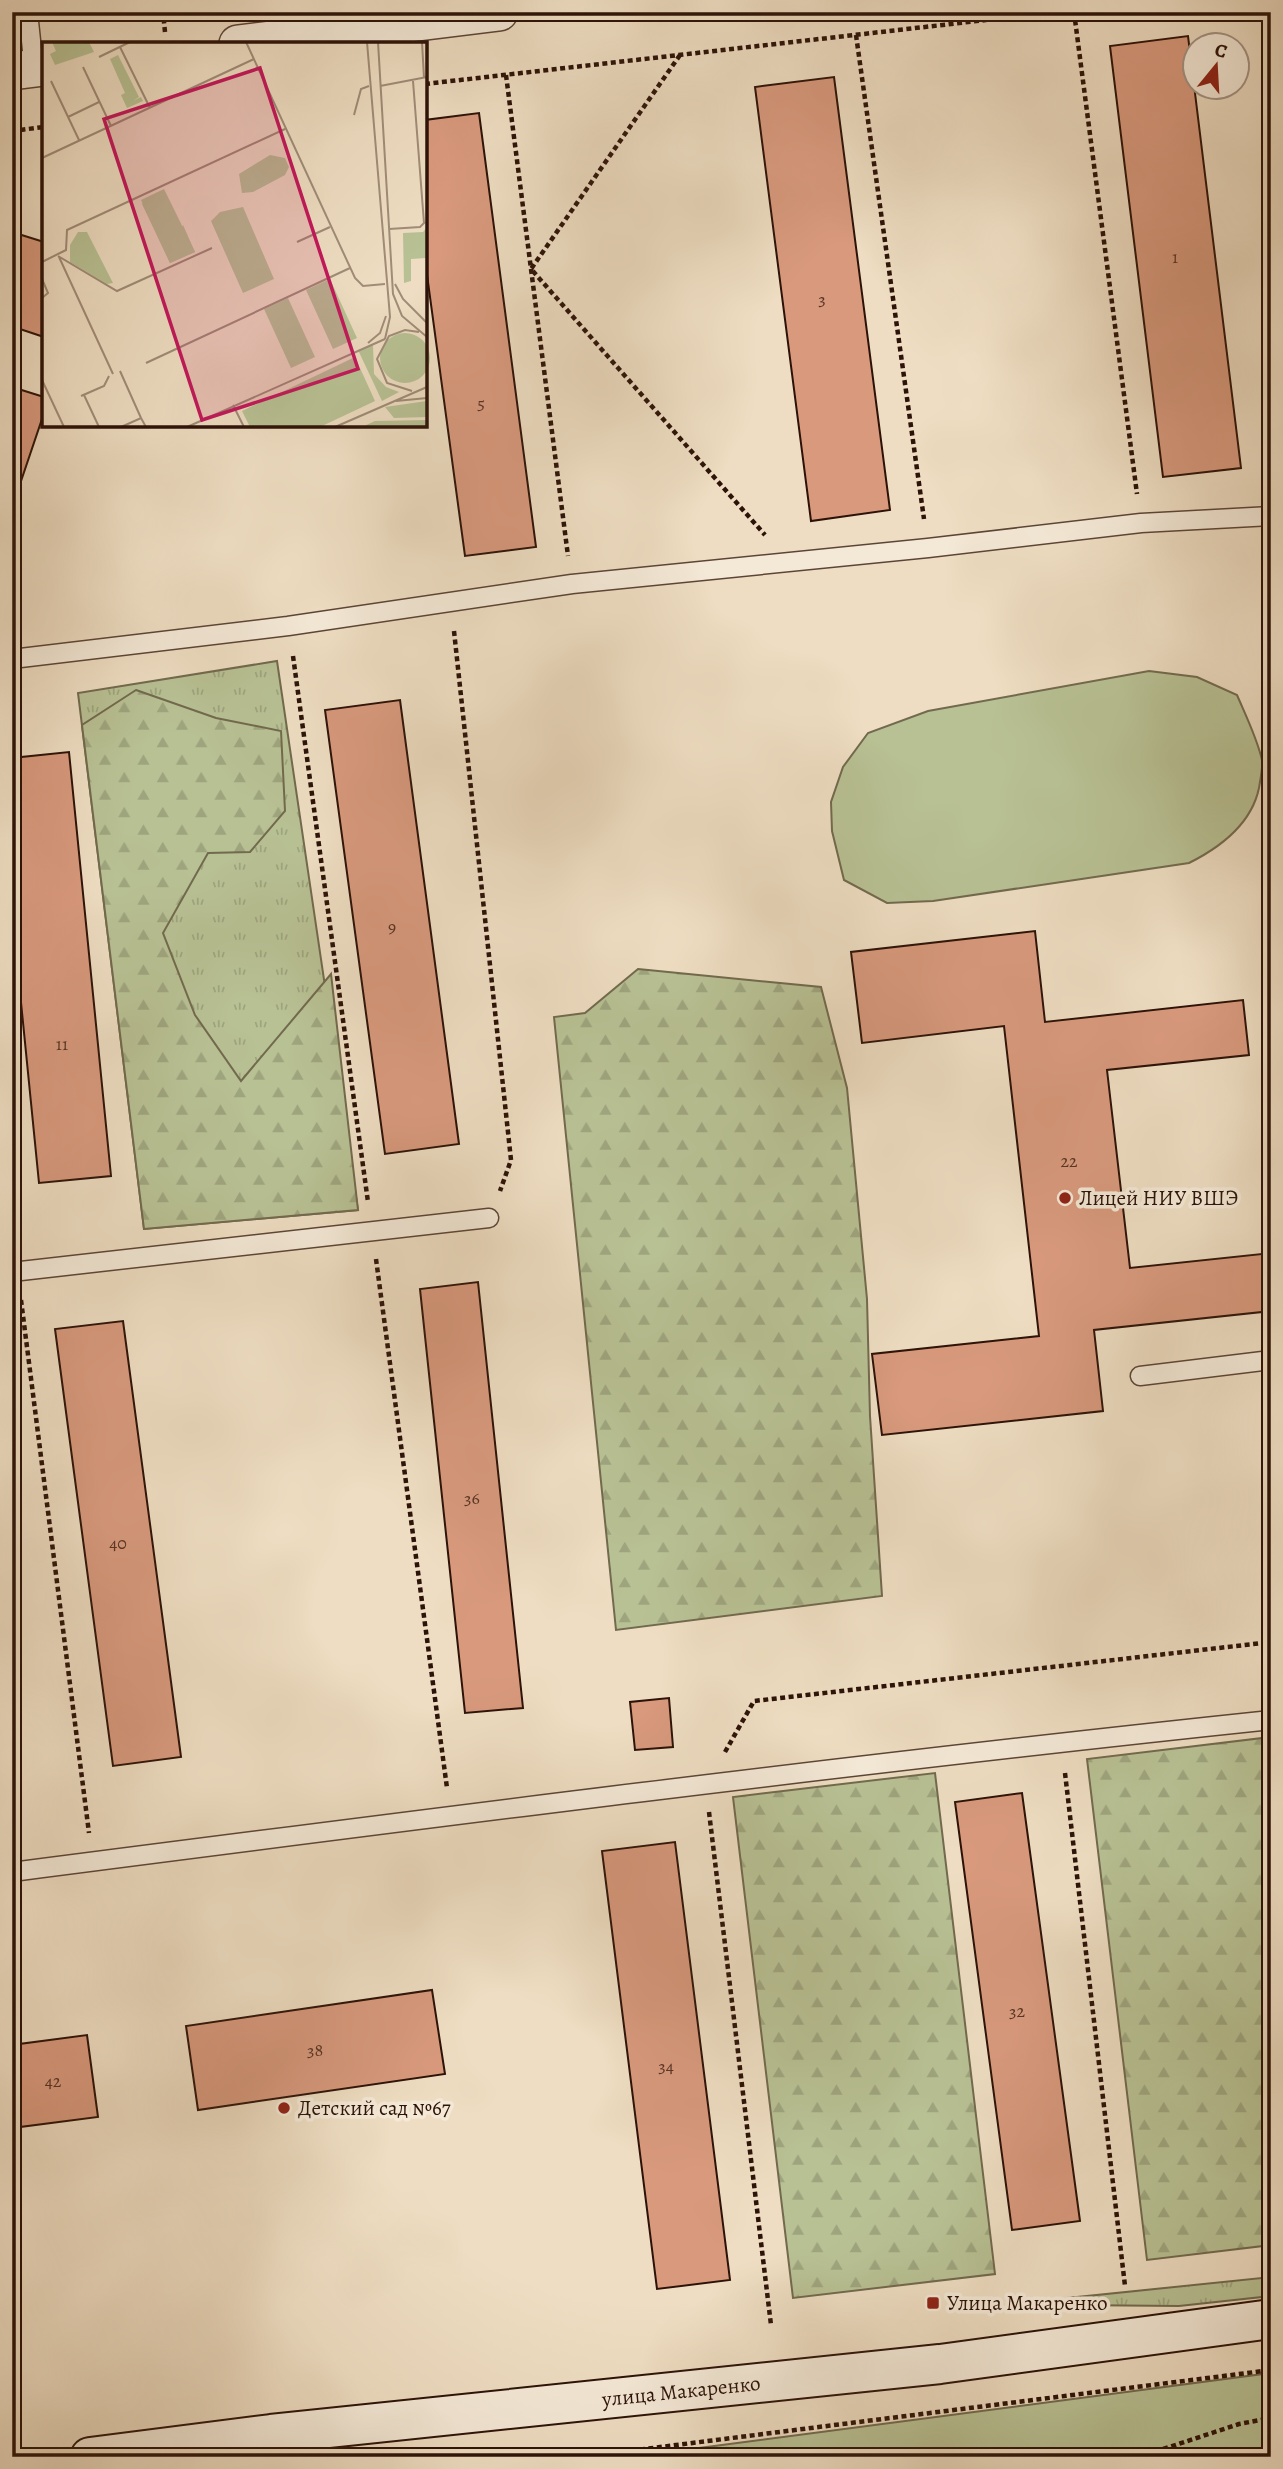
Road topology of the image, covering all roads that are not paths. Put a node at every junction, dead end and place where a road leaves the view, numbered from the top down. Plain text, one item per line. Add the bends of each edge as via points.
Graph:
1 (27, 12) edge
2 (499, 12) edge
3 (366, 20) edge
4 (249, 42) edge
5 (30, 69) edge
6 (1271, 516) edge
7 (12, 660) edge
8 (489, 1218) road end
9 (15, 1272) edge
10 (1271, 1360) edge
11 (1140, 1376) dead end
12 (1271, 1720) edge
13 (12, 1872) edge
14 (1271, 2319) edge
15 (273, 2445) edge
16 (90, 2457) edge

1 - 5 lane
2 - 3 street
3 - 4 street
6 - 7 lane via 1141,523 572,584
8 - 9 lane
10 - 11 lane
12 - 13 lane
14 - 15 main road, улица Макаренко
15 - 16 main road, улица Макаренко

